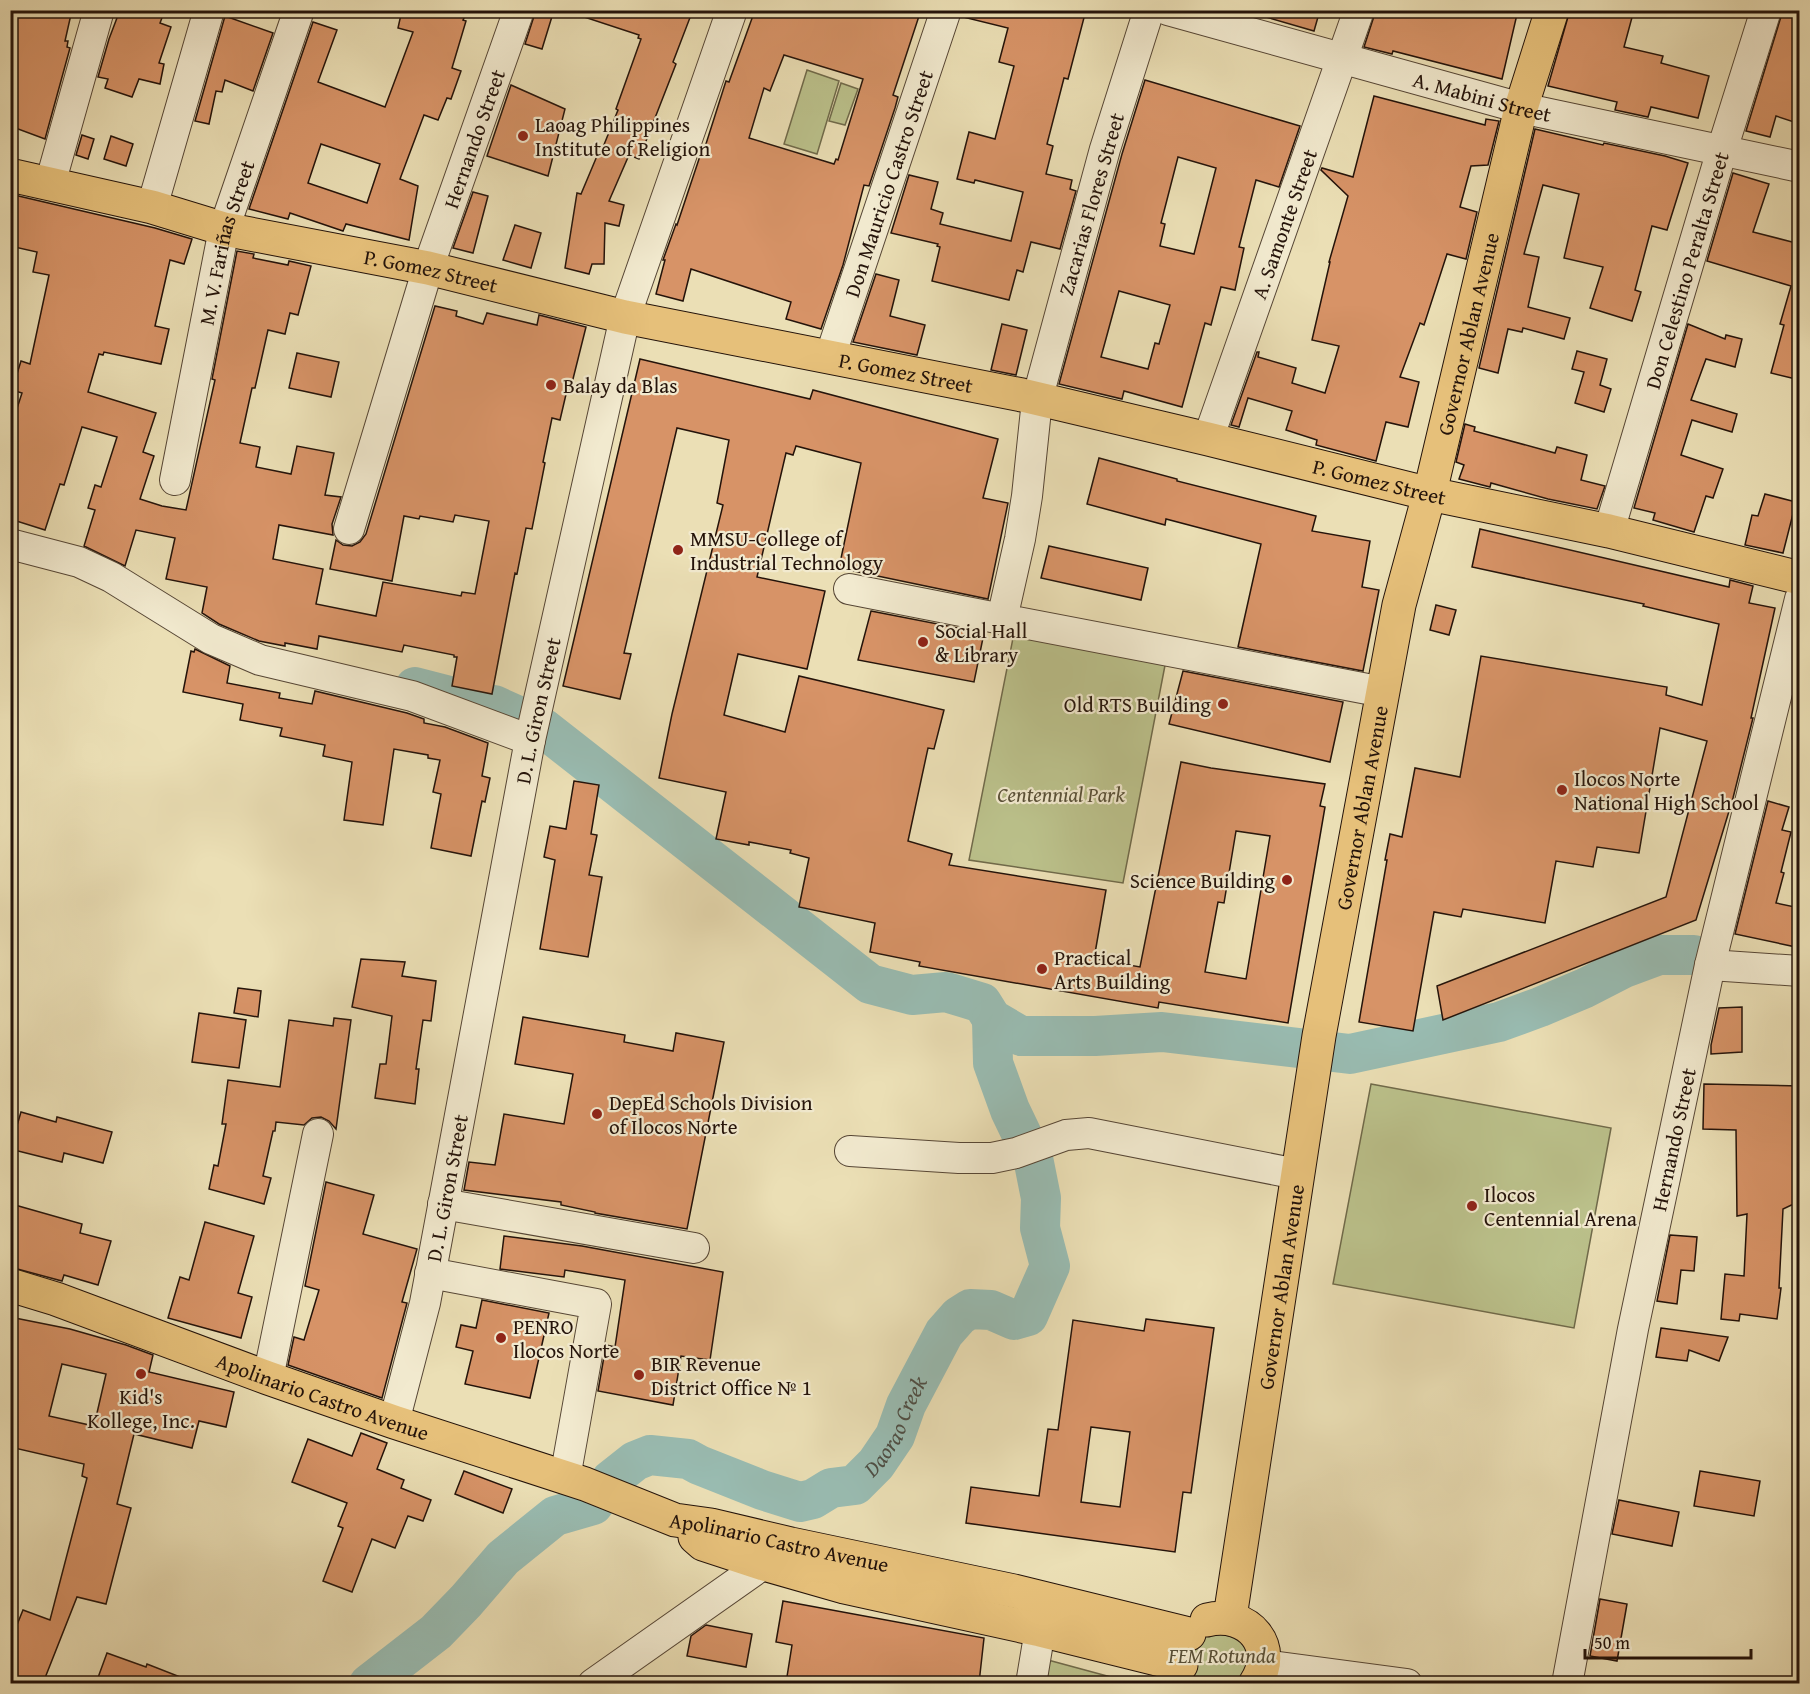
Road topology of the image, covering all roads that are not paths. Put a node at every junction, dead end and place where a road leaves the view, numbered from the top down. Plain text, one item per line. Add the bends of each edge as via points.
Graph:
1 (99, 10) edge
2 (209, 10) edge
3 (299, 10) edge
4 (519, 10) edge
5 (732, 10) edge
6 (946, 10) edge
7 (1149, 10) edge
8 (1168, 10) edge
9 (1359, 10) edge
10 (1552, 10) edge
11 (1766, 10) edge
12 (1343, 59) junction
13 (1521, 108) junction
14 (1722, 150) junction
15 (1800, 166) edge
16 (10, 175) edge
17 (50, 184) junction
18 (152, 207) junction
19 (224, 229) junction
20 (428, 268) junction
21 (626, 317) junction
22 (830, 357) junction
23 (1037, 400) junction
24 (1208, 439) junction
25 (176, 480) dead end
26 (1430, 494) junction
27 (349, 529) dead end
28 (1609, 531) junction
29 (10, 544) edge
30 (1800, 579) edge
31 (849, 589) dead end
32 (1800, 599) edge
33 (1002, 619) junction
34 (1383, 692) junction
35 (530, 740) junction
36 (1710, 965) junction
37 (1800, 971) edge
38 (318, 1134) dead end
39 (850, 1151) dead end
40 (1298, 1174) junction
41 (443, 1204) junction
42 (694, 1248) dead end
43 (430, 1273) junction
44 (10, 1285) edge
45 (268, 1378) junction
46 (394, 1422) junction
47 (575, 1481) junction
48 (675, 1520) junction
49 (791, 1544) junction
50 (764, 1564) junction
51 (1230, 1617) junction
52 (1040, 1630) junction
53 (1189, 1634) junction
54 (1185, 1674) edge
55 (1260, 1674) edge
56 (593, 1683) edge
57 (1031, 1683) edge
58 (1407, 1683) edge
59 (1567, 1683) edge

1 - 17 street
2 - 18 street
3 - 19 street, M. V. Fariñas Street
4 - 20 street, Hernando Street
5 - 21 street, D. L. Giron Street
6 - 22 street, Don Mauricio Castro Street
7 - 23 street, Zacarias Flores Street via 1105,149
8 - 12 street, A. Mabini Street
9 - 12 street, A. Samonte Street
10 - 13 main road, Governor Ablan Avenue
11 - 14 street, Don Celestino Peralta Street
12 - 13 street, A. Mabini Street
12 - 24 street, A. Samonte Street
13 - 14 street, A. Mabini Street
13 - 26 main road, Governor Ablan Avenue
14 - 15 street, A. Mabini Street
14 - 28 street, Don Celestino Peralta Street
16 - 17 main road, P. Gomez Street
17 - 18 main road, P. Gomez Street
18 - 19 main road, P. Gomez Street
19 - 20 main road, P. Gomez Street
19 - 25 street, M. V. Fariñas Street
20 - 21 main road, P. Gomez Street
20 - 27 street, Hernando Street
21 - 22 main road, P. Gomez Street
21 - 35 street, D. L. Giron Street
22 - 23 main road, P. Gomez Street
23 - 24 main road, P. Gomez Street
23 - 33 street, Zacarias Flores Street via 1027,496
24 - 26 main road, P. Gomez Street
26 - 28 main road, P. Gomez Street
26 - 34 main road, Governor Ablan Avenue via 1399,605
28 - 30 main road, P. Gomez Street
29 - 35 street via 79,562 111,577 211,639 260,660 412,696
31 - 33 street
32 - 36 street, Hernando Street
33 - 34 street
34 - 40 main road, Governor Ablan Avenue via 1317,1048
35 - 41 street, D. L. Giron Street
36 - 37 street
36 - 59 street, Hernando Street via 1633,1329
38 - 45 street
39 - 40 street via 992,1158 1066,1135 1089,1133
40 - 51 main road, Governor Ablan Avenue
41 - 42 street
41 - 43 street, D. L. Giron Street
43 - 46 street, D. L. Giron Street
43 - 47 street via 596,1304
44 - 45 main road, Apolinario Castro Avenue
45 - 46 main road, Apolinario Castro Avenue
46 - 47 main road, Apolinario Castro Avenue
47 - 48 main road, Apolinario Castro Avenue
48 - 49 main road, Apolinario Castro Avenue
48 - 50 main road, Apolinario Castro Avenue via 703,1544
49 - 50 street
49 - 53 main road, Apolinario Castro Avenue via 1014,1591
50 - 52 main road, Apolinario Castro Avenue via 844,1587
50 - 56 street
51 - 53 main road via 1207,1620
51 - 55 main road via 1252,1629 1260,1640 1264,1652
52 - 54 main road, Apolinario Castro Avenue
52 - 57 street
53 - 54 main road via 1181,1654
55 - 58 street

